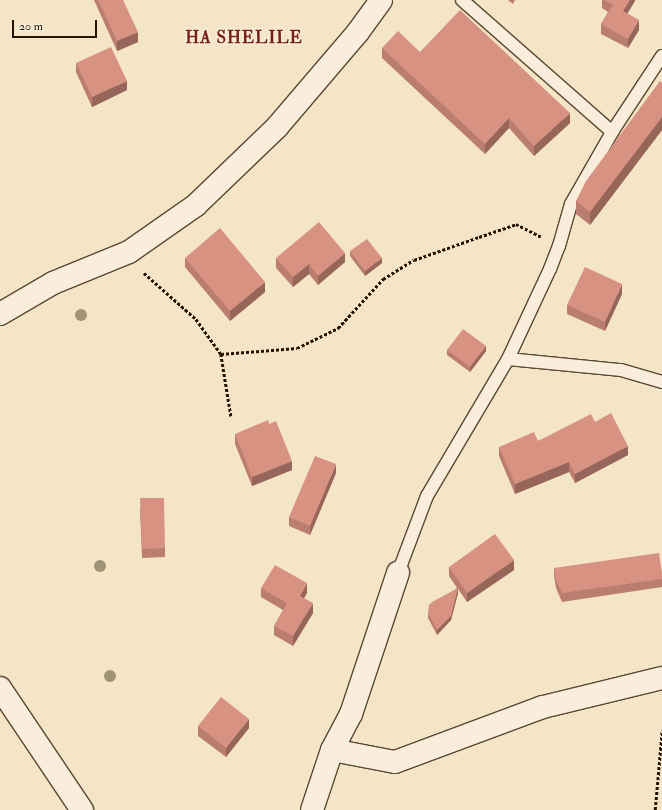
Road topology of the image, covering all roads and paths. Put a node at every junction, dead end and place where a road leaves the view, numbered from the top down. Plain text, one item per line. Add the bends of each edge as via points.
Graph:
1 (381, 0) edge
2 (462, 0) edge
3 (662, 56) edge
4 (612, 132) junction
5 (559, 246) junction
6 (129, 252) junction
7 (0, 314) edge
8 (221, 354) junction
9 (508, 359) junction
10 (662, 382) edge
11 (231, 416) dead end
12 (398, 573) joint
13 (662, 678) edge
14 (0, 688) edge
15 (662, 730) edge
16 (332, 750) junction
17 (82, 810) edge
18 (312, 810) edge
19 (655, 810) edge

1 - 6 street via 358,32 277,127 196,205
2 - 4 lane
3 - 4 lane
4 - 5 lane via 571,204
5 - 8 path via 516,224 414,260 383,279 338,328 296,348
5 - 9 lane
6 - 7 street via 53,282
6 - 8 path via 143,272 196,319
8 - 11 path
9 - 10 lane via 621,370
9 - 12 lane via 427,496
12 - 16 street via 351,714
13 - 16 street via 543,707 395,762
14 - 17 street
15 - 19 path
16 - 18 street

